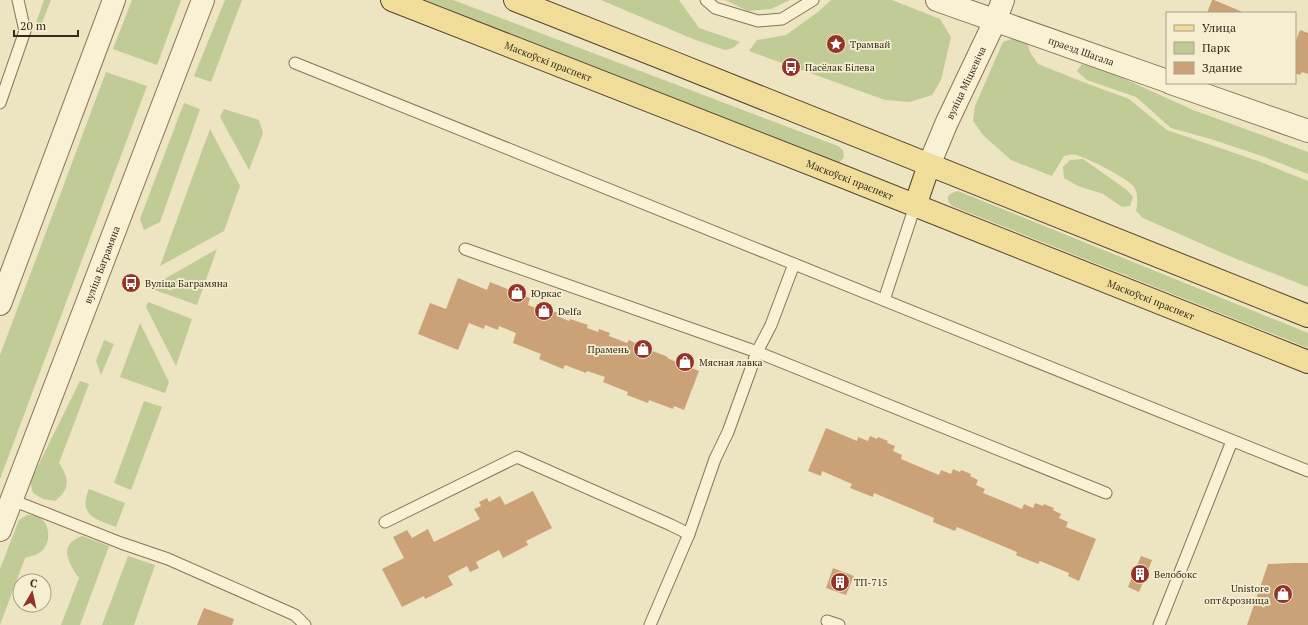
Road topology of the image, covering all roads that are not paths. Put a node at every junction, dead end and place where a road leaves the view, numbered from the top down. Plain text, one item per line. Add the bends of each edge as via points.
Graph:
1 (18, 0) edge
2 (114, 0) edge
3 (203, 0) edge
4 (392, 0) edge
5 (515, 0) edge
6 (706, 0) edge
7 (813, 0) edge
8 (937, 0) edge
9 (1003, 0) edge
10 (994, 21) junction
11 (295, 63) dead end
12 (1166, 82) edge
13 (1174, 84) edge
14 (0, 103) edge
15 (1308, 131) edge
16 (929, 165) junction
17 (915, 206) junction
18 (465, 249) dead end
19 (794, 264) junction
20 (884, 300) junction
21 (0, 304) edge
22 (1308, 316) edge
23 (757, 352) junction
24 (1308, 362) edge
25 (1232, 440) junction
26 (1308, 471) edge
27 (1106, 493) dead end
28 (12, 500) junction
29 (385, 522) dead end
30 (0, 530) edge
31 (689, 534) junction
32 (294, 620) edge
33 (827, 620) dead end
34 (305, 625) edge
35 (650, 625) edge
36 (839, 625) edge
37 (1159, 625) edge

1 - 14 lane via 25,31
2 - 21 street
3 - 28 street, вуліца Баграмяна
4 - 17 main road, Маскоўскі праспект
5 - 16 main road
6 - 7 lane via 715,8 758,21 782,19
8 - 10 street, праезд Шагала
9 - 10 street, вуліца Міцкевіча
10 - 12 street, праезд Шагала
10 - 16 street, вуліца Міцкевіча
11 - 19 lane
13 - 15 street
16 - 17 main road
16 - 22 main road
17 - 20 lane
17 - 24 main road, Маскоўскі праспект
18 - 23 lane
19 - 20 lane
19 - 23 lane via 771,325
20 - 25 lane
23 - 27 lane
23 - 31 lane
25 - 26 lane
25 - 37 lane
28 - 30 street, вуліца Баграмяна
28 - 32 lane via 168,559
29 - 31 lane via 517,457
31 - 35 lane
32 - 34 lane
33 - 36 lane

